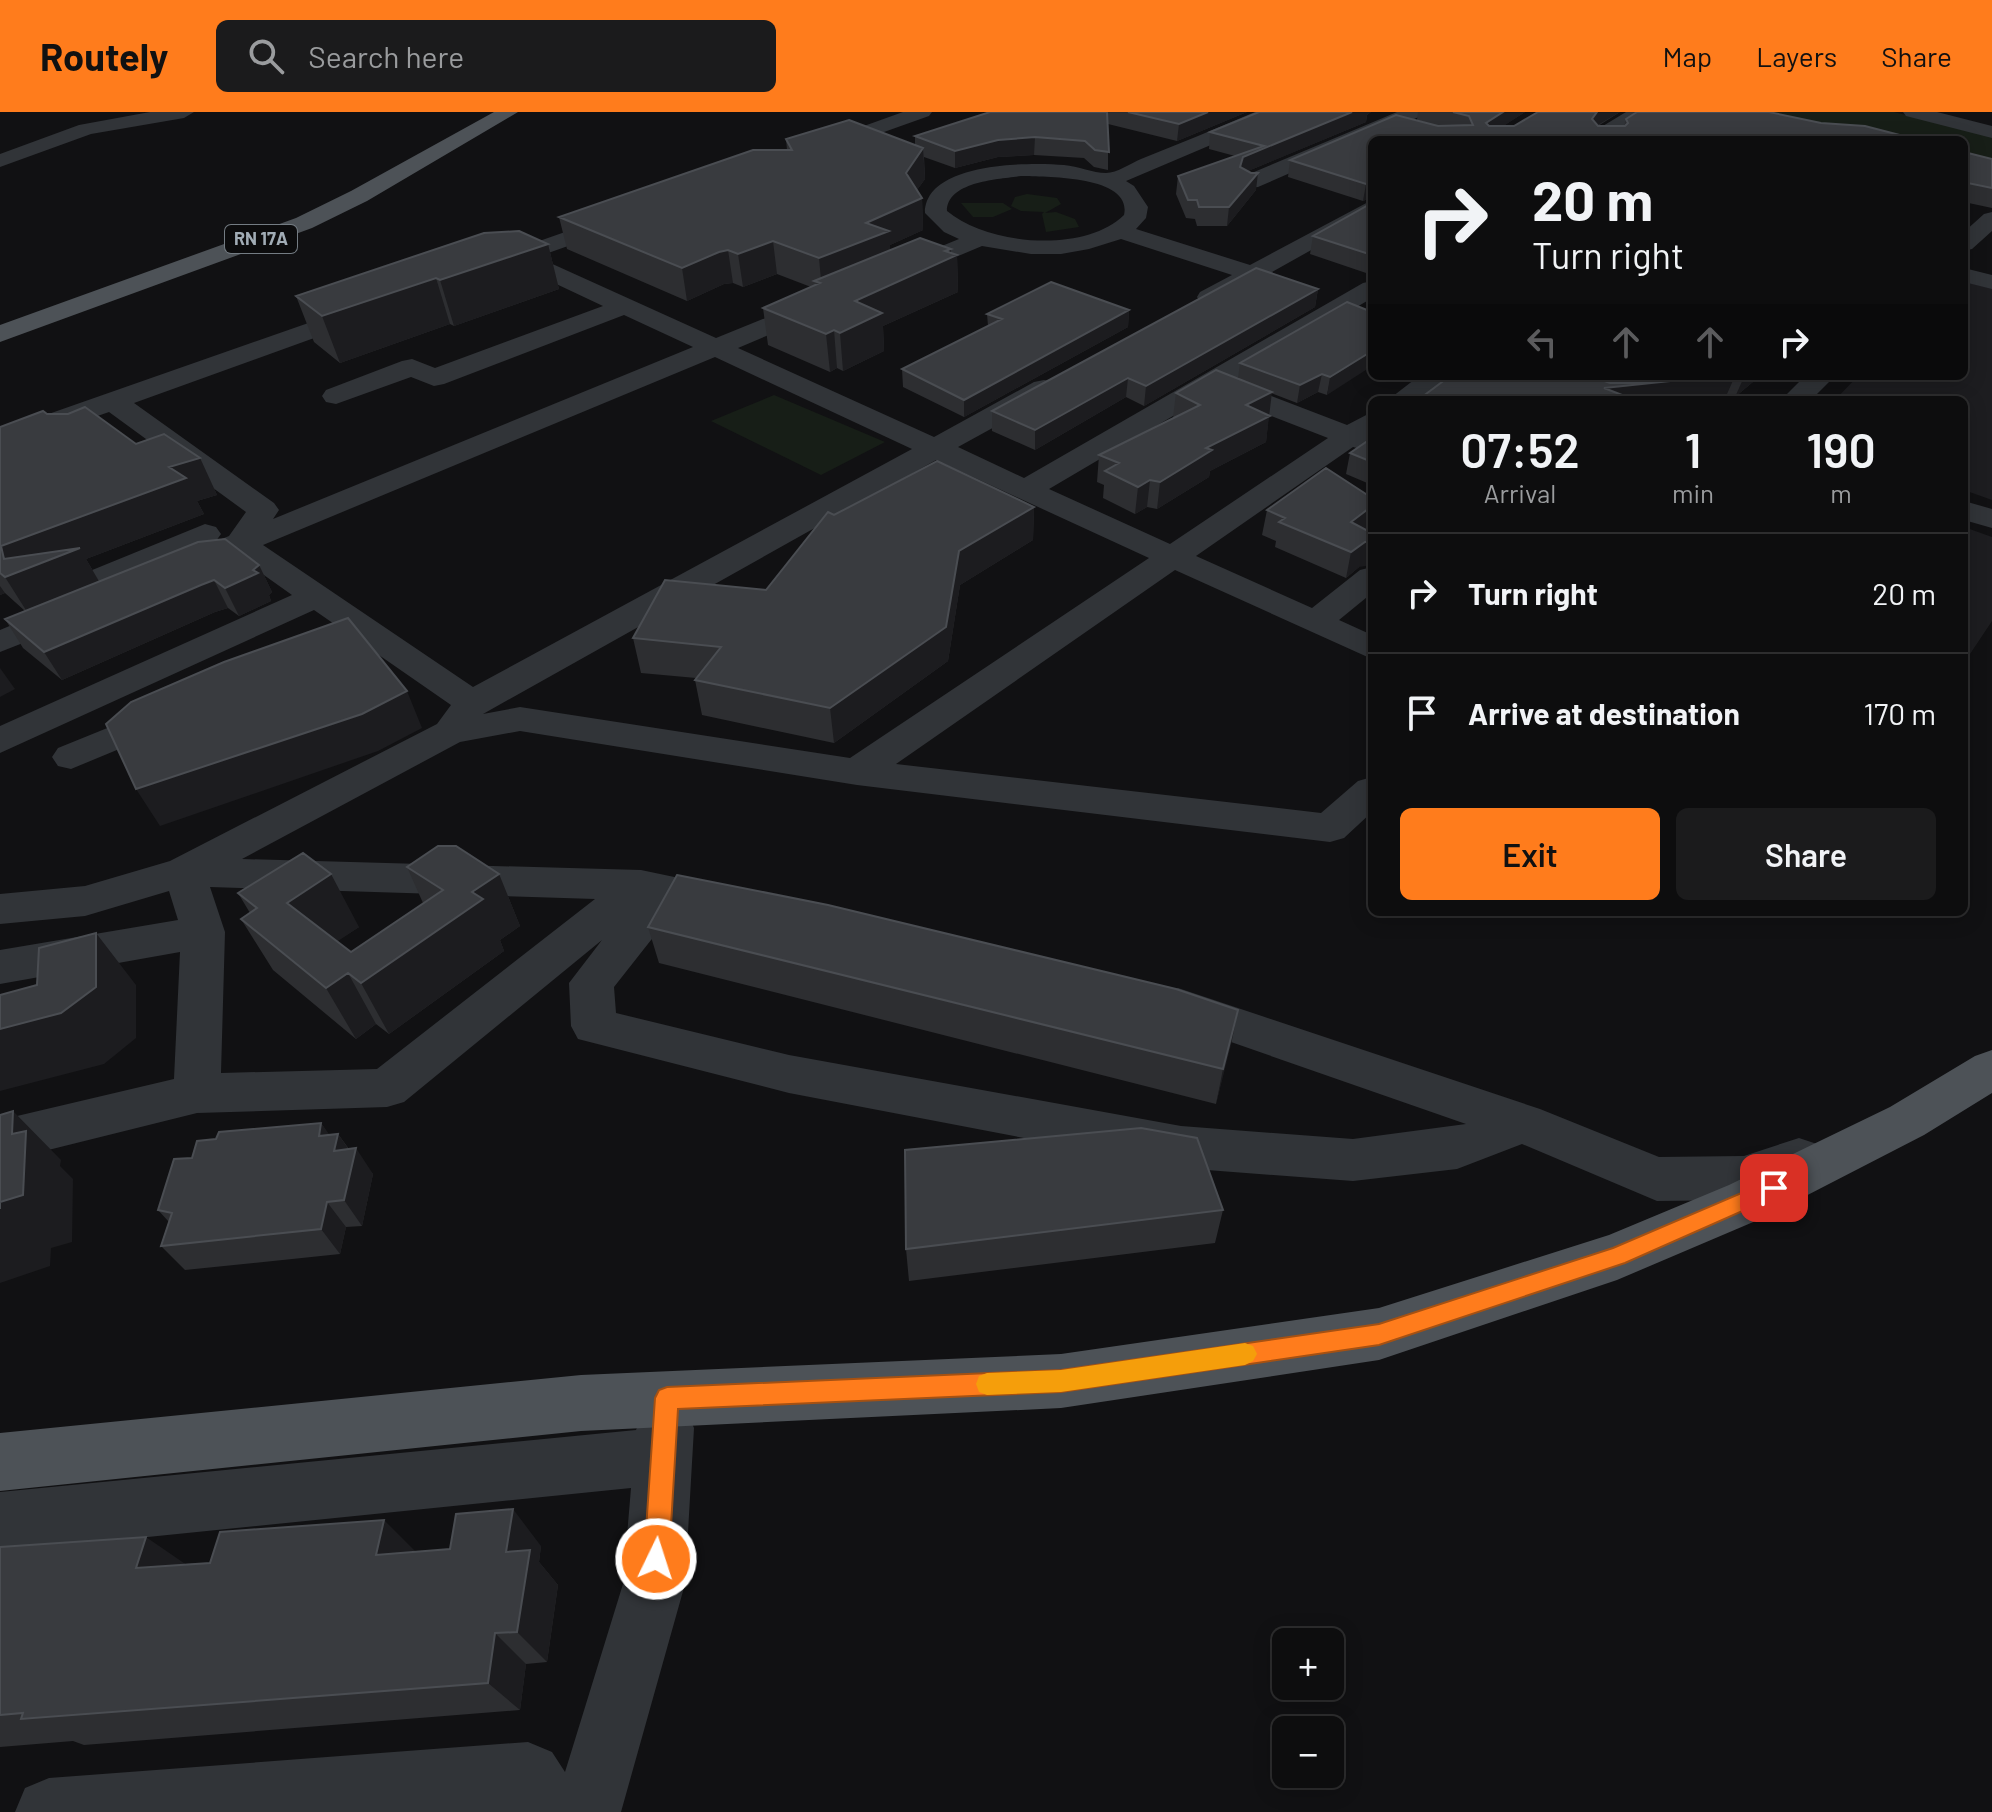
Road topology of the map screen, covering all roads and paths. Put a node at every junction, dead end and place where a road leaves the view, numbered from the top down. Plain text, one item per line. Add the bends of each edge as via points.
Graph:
1 (184, 112) edge
2 (508, 112) edge
3 (922, 112) edge
4 (1241, 112) edge
5 (1272, 112) edge
6 (1352, 112) edge
7 (1913, 112) edge
8 (1950, 116) edge
9 (1660, 120) edge
10 (1416, 121) edge
11 (1392, 123) junction
12 (1992, 132) edge
13 (1600, 136) edge
14 (848, 138) junction
15 (876, 149) edge
16 (1168, 149) junction
17 (803, 154) edge
18 (0, 161) edge
19 (934, 171) dead end
20 (1100, 178) junction
21 (962, 182) junction
22 (1250, 182) edge
23 (1368, 209) edge
24 (637, 214) edge
25 (1992, 219) edge
26 (1119, 231) junction
27 (967, 235) junction
28 (1968, 240) edge
29 (517, 257) junction
30 (472, 273) edge
31 (1252, 273) junction
32 (873, 274) edge
33 (1968, 276) edge
34 (1992, 282) edge
35 (1293, 287) edge
36 (836, 289) edge
37 (592, 291) junction
38 (1320, 296) edge
39 (563, 302) dead end
40 (382, 305) edge
41 (625, 306) junction
42 (1359, 310) edge
43 (1183, 311) edge
44 (0, 334) edge
45 (705, 343) junction
46 (433, 352) dead end
47 (1073, 372) edge
48 (375, 373) dead end
49 (1431, 380) edge
50 (1817, 380) edge
51 (1211, 383) junction
52 (336, 396) dead end
53 (1408, 396) edge
54 (1799, 396) edge
55 (113, 401) junction
56 (1365, 434) edge
57 (0, 441) edge
58 (935, 448) junction
59 (1025, 490) junction
60 (263, 510) junction
61 (1968, 511) edge
62 (1992, 519) edge
63 (240, 544) junction
64 (1173, 557) junction
65 (1368, 580) edge
66 (317, 596) junction
67 (0, 621) edge
68 (1315, 622) junction
69 (366, 630) junction
70 (0, 642) edge
71 (1368, 646) edge
72 (324, 648) edge
73 (511, 682) junction
74 (197, 702) edge
75 (461, 717) junction
76 (520, 719) junction
77 (0, 741) edge
78 (71, 757) dead end
79 (857, 772) junction
80 (1368, 794) edge
81 (184, 872) junction
82 (654, 888) junction
83 (85, 901) junction
84 (0, 909) edge
85 (761, 909) edge
86 (203, 932) junction
87 (80, 955) junction
88 (0, 967) edge
89 (1145, 995) edge
90 (54, 1001) edge
91 (1992, 1069) edge
92 (197, 1093) junction
93 (1907, 1121) junction
94 (1523, 1123) junction
95 (0, 1141) edge
96 (665, 1427) junction
97 (0, 1462) edge
98 (0, 1522) edge
99 (49, 1812) edge
100 (552, 1812) edge
101 (587, 1812) edge

1 - 18 street via 86,129
2 - 44 main road, RN 17A via 304,223
3 - 14 street
4 - 16 street
5 - 16 street
6 - 11 street
7 - 8 street
8 - 12 street
9 - 13 street via 1640,112
10 - 11 street
11 - 22 street
14 - 15 street
14 - 17 street
16 - 20 street
19 - 21 street
20 - 21 street via 1021,170
20 - 26 street via 1137,203 1137,213
21 - 27 street via 941,195 936,213
23 - 31 street
24 - 29 street
25 - 28 street
26 - 27 street via 1053,246 1007,245
26 - 31 street
27 - 32 street
29 - 30 street
29 - 37 street
31 - 35 street
31 - 43 street
33 - 34 street
36 - 45 street
37 - 39 street
37 - 41 street
38 - 42 street
40 - 55 street
41 - 45 street
41 - 52 street via 434,378 412,367
42 - 51 street
45 - 58 street
45 - 60 street
45 - 63 street
46 - 48 street
47 - 58 street
49 - 53 street
50 - 54 street
51 - 56 street
51 - 59 street
55 - 57 street
55 - 60 street
56 - 64 street
58 - 59 street
58 - 73 street
59 - 64 street
60 - 63 street
60 - 67 street
61 - 62 street
63 - 66 street
63 - 70 street
64 - 68 street
64 - 79 street
65 - 68 street
66 - 69 street
66 - 77 street
68 - 71 street
69 - 72 street
69 - 75 street
73 - 75 street
73 - 76 street via 500,697
74 - 78 street
75 - 76 street
75 - 81 street
76 - 79 street
79 - 80 street via 1330,828
81 - 82 street
81 - 83 street
81 - 86 street
82 - 85 street
82 - 92 street via 387,1088
82 - 94 street via 591,983 594,1026 789,1074 1181,1147 1353,1160 1457,1148
83 - 84 street
83 - 87 street
86 - 87 street
86 - 92 street
87 - 88 street
87 - 90 street
89 - 94 street
91 - 93 main road
92 - 95 street
93 - 94 street via 1744,1178 1657,1179
93 - 96 main road via 1747,1201 1617,1256 1379,1334 1061,1381
96 - 97 main road via 581,1403
96 - 98 street
96 - 101 street via 654,1584
99 - 100 street via 528,1776

